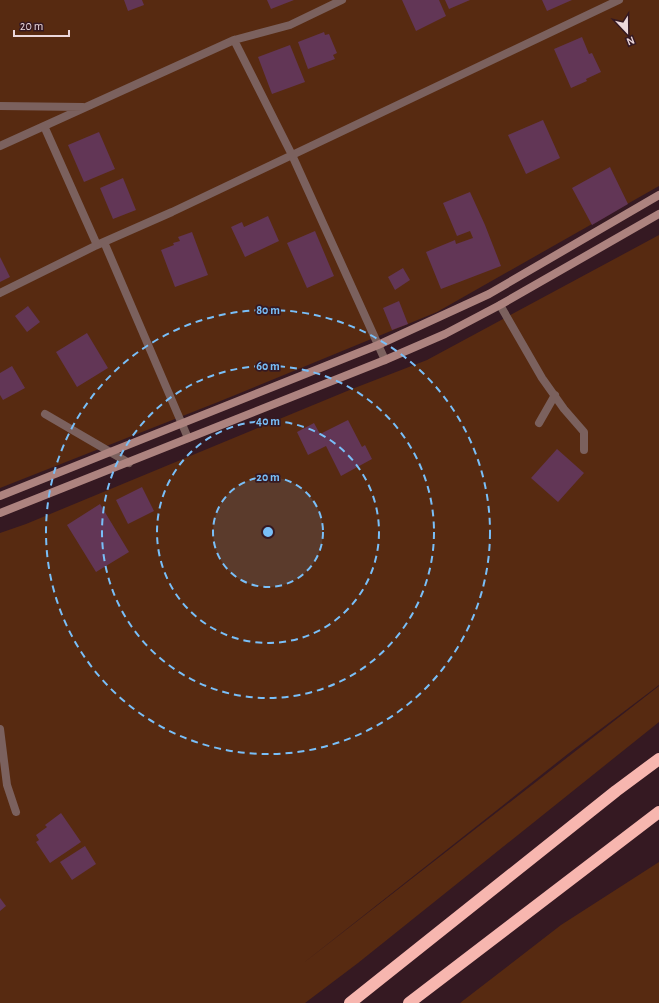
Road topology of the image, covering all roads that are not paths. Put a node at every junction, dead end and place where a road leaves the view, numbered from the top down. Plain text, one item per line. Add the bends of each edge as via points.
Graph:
1 (342, 0) edge
2 (619, 0) edge
3 (234, 40) junction
4 (0, 106) edge
5 (86, 107) junction
6 (44, 126) junction
7 (0, 146) edge
8 (292, 155) junction
9 (659, 195) edge
10 (659, 214) edge
11 (101, 244) junction
12 (0, 293) edge
13 (500, 305) junction
14 (378, 345) junction
15 (386, 360) junction
16 (555, 395) junction
17 (44, 414) dead end
18 (182, 423) junction
19 (540, 423) dead end
20 (188, 438) junction
21 (584, 450) dead end
22 (110, 452) junction
23 (129, 463) junction
24 (0, 496) edge
25 (0, 513) edge
26 (0, 729) edge
27 (659, 759) edge
28 (16, 812) dead end
29 (659, 812) edge
30 (350, 1003) edge
31 (409, 1003) edge

1 - 3 street via 290,25
2 - 8 street
3 - 5 street
3 - 8 street
4 - 5 street
5 - 6 street
6 - 7 street
6 - 11 street
8 - 11 street
8 - 14 street
9 - 14 main road via 489,294
10 - 13 main road
11 - 12 street
11 - 18 street
13 - 15 main road via 445,334
13 - 16 street via 542,378
14 - 15 street
14 - 18 main road
15 - 20 main road
16 - 19 street
16 - 21 street via 584,432
17 - 22 street
18 - 20 street
18 - 22 main road
20 - 23 main road
22 - 23 street
22 - 24 main road
23 - 25 main road
26 - 28 street via 7,785
27 - 30 highway
29 - 31 highway

